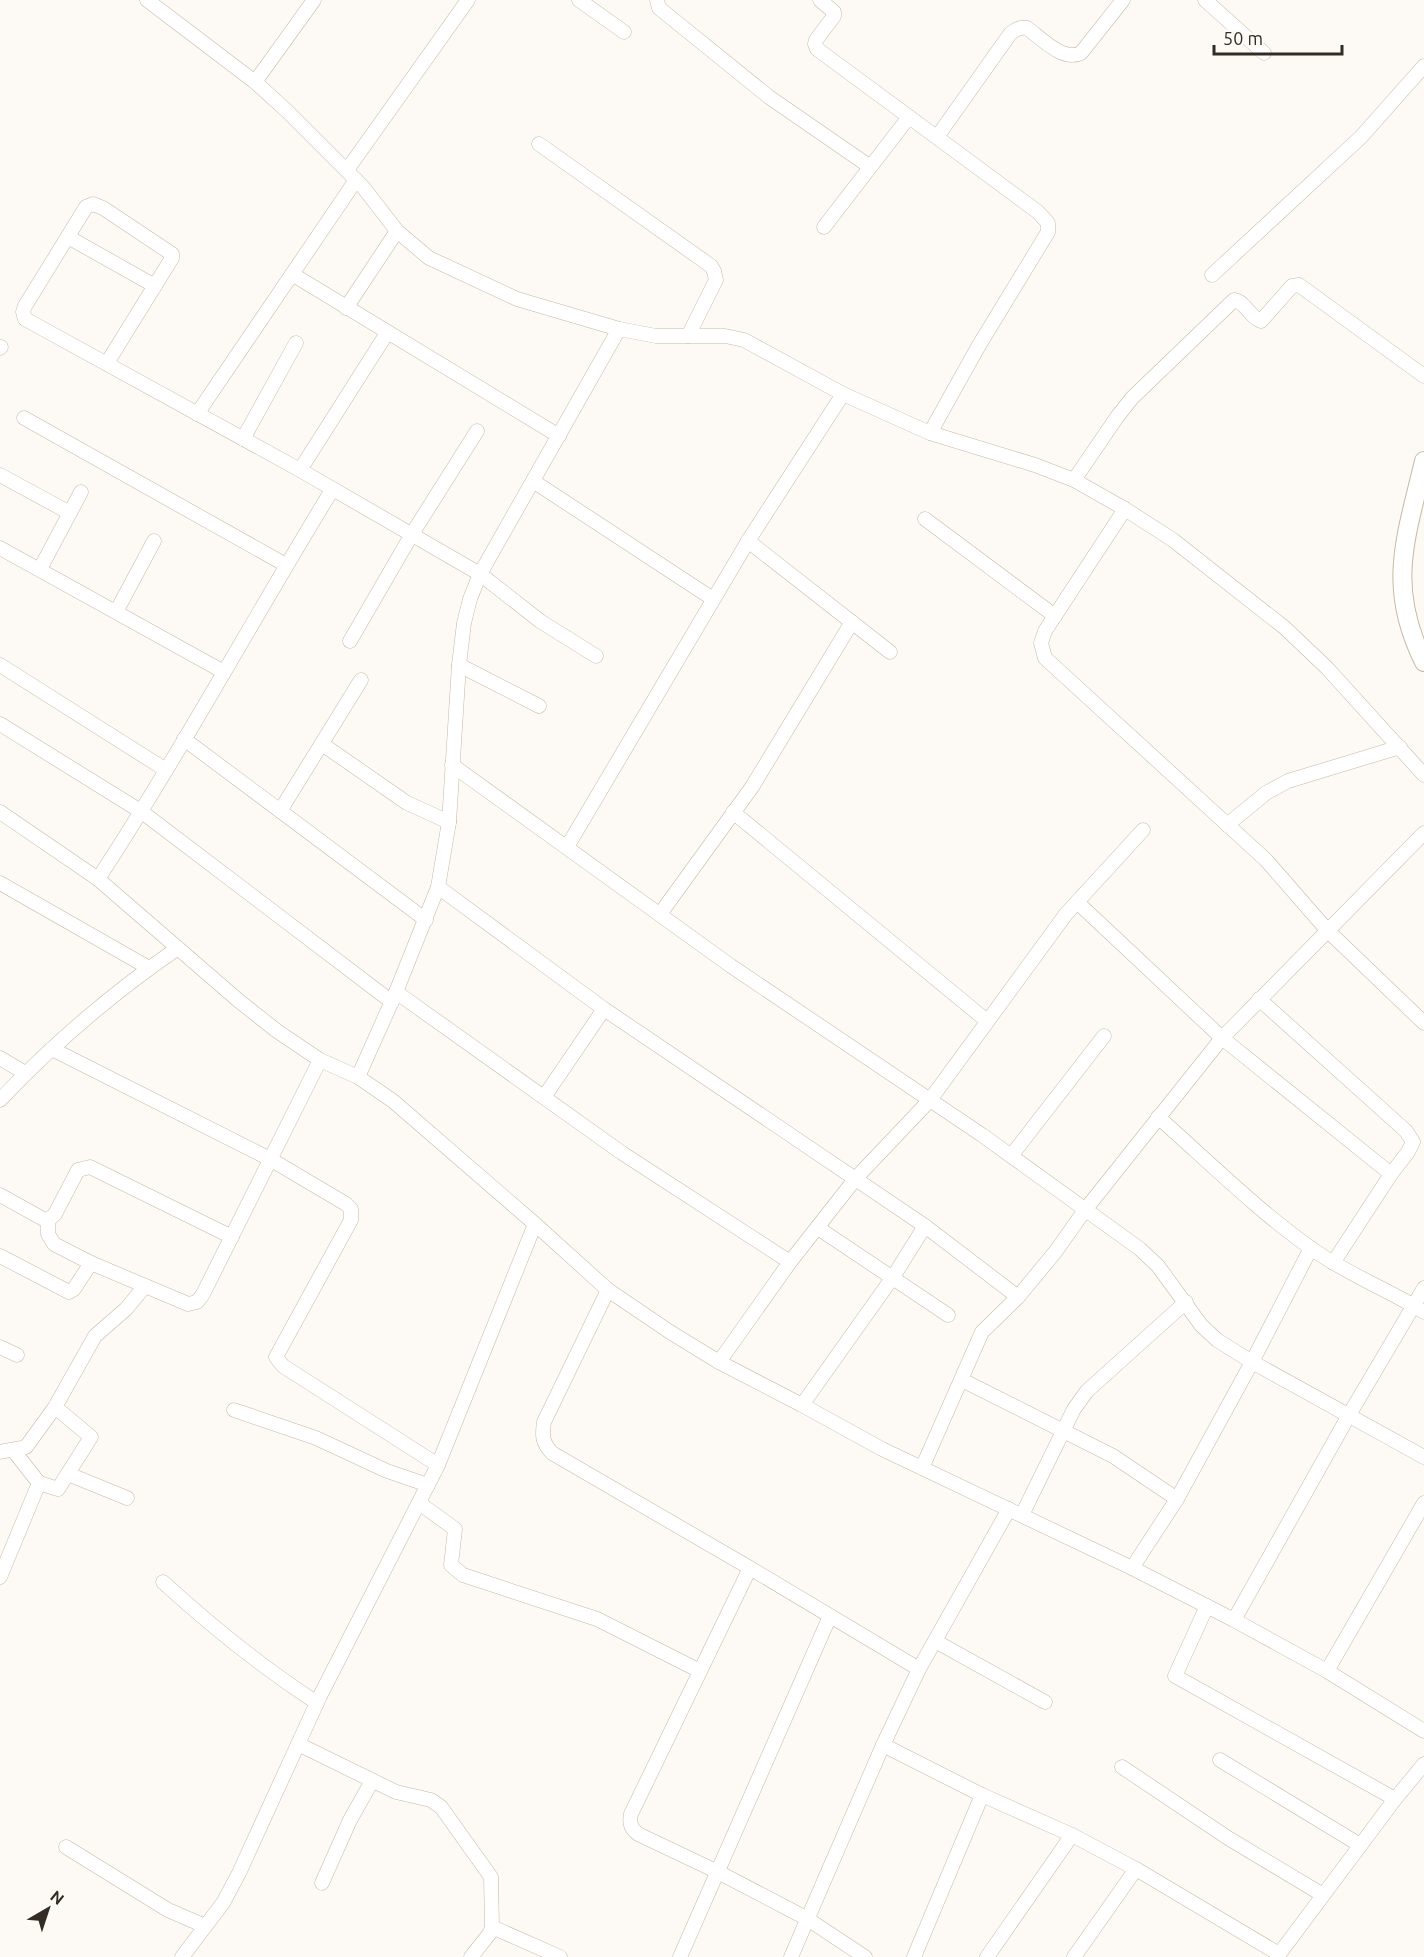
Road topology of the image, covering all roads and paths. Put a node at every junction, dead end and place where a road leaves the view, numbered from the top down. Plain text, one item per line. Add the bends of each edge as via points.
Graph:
1 (147, 0) edge
2 (314, 0) edge
3 (468, 0) edge
4 (579, 0) edge
5 (657, 0) edge
6 (820, 0) edge
7 (1123, 0) edge
8 (1205, 0) edge
9 (624, 32) dead end
10 (1264, 53) dead end
11 (1424, 66) edge
12 (255, 82) junction
13 (909, 117) junction
14 (937, 137) junction
15 (539, 144) dead end
16 (869, 166) junction
17 (351, 175) junction
18 (824, 227) dead end
19 (397, 231) junction
20 (68, 237) junction
21 (292, 274) junction
22 (1212, 275) dead end
23 (154, 286) junction
24 (346, 308) junction
25 (619, 329) junction
26 (387, 333) junction
27 (688, 336) junction
28 (296, 343) dead end
29 (107, 363) junction
30 (1424, 376) edge
31 (843, 394) junction
32 (197, 414) junction
33 (24, 418) dead end
34 (477, 431) dead end
35 (930, 433) junction
36 (559, 436) junction
37 (243, 439) junction
38 (1424, 461) edge
39 (300, 470) junction
40 (0, 475) edge
41 (1074, 480) junction
42 (533, 481) junction
43 (332, 490) junction
44 (81, 492) dead end
45 (1125, 509) junction
46 (70, 513) junction
47 (924, 519) dead end
48 (412, 534) junction
49 (154, 541) dead end
50 (748, 541) junction
51 (0, 548) edge
52 (286, 565) junction
53 (40, 569) junction
54 (480, 574) junction
55 (713, 599) junction
56 (116, 612) junction
57 (1055, 616) junction
58 (852, 622) junction
59 (1418, 634) edge
60 (350, 642) dead end
61 (890, 652) dead end
62 (596, 656) dead end
63 (1424, 662) edge
64 (459, 665) junction
65 (0, 666) edge
66 (224, 672) junction
67 (361, 680) dead end
68 (539, 706) dead end
69 (0, 724) edge
70 (184, 739) junction
71 (322, 744) junction
72 (1400, 747) junction
73 (452, 765) junction
74 (166, 770) junction
75 (1424, 775) edge
76 (142, 812) junction
77 (280, 812) junction
78 (733, 812) junction
79 (0, 813) edge
80 (449, 822) junction
81 (1227, 825) junction
82 (1143, 831) dead end
83 (1424, 833) edge
84 (567, 847) junction
85 (98, 879) junction
86 (0, 883) edge
87 (438, 887) junction
88 (1077, 902) junction
89 (660, 914) junction
90 (426, 920) junction
91 (1327, 930) junction
92 (178, 948) junction
93 (149, 968) junction
94 (394, 997) junction
95 (1259, 999) junction
96 (604, 1009) junction
97 (987, 1021) junction
98 (1424, 1023) edge
99 (1104, 1036) dead end
100 (1222, 1038) junction
101 (52, 1049) junction
102 (0, 1059) edge
103 (320, 1059) junction
104 (25, 1073) junction
105 (357, 1077) junction
106 (543, 1097) junction
107 (0, 1100) edge
108 (930, 1100) junction
109 (1158, 1117) junction
110 (1011, 1156) junction
111 (270, 1159) junction
112 (1391, 1174) junction
113 (856, 1178) junction
114 (0, 1195) edge
115 (1085, 1210) junction
116 (48, 1220) junction
117 (535, 1224) junction
118 (925, 1226) junction
119 (818, 1228) junction
120 (232, 1237) junction
121 (1311, 1248) junction
122 (0, 1256) edge
123 (790, 1262) junction
124 (90, 1263) junction
125 (1333, 1263) junction
126 (893, 1277) junction
127 (145, 1286) junction
128 (1424, 1288) edge
129 (608, 1290) junction
130 (1018, 1297) junction
131 (1186, 1302) junction
132 (1419, 1308) edge
133 (948, 1315) dead end
134 (0, 1347) edge
135 (17, 1355) dead end
136 (718, 1362) junction
137 (1252, 1362) junction
138 (962, 1380) junction
139 (802, 1405) junction
140 (55, 1407) junction
141 (234, 1410) dead end
142 (1349, 1415) junction
143 (1064, 1432) junction
144 (7, 1451) edge
145 (1424, 1457) edge
146 (438, 1465) junction
147 (922, 1468) junction
148 (68, 1474) junction
149 (39, 1483) junction
150 (428, 1485) junction
151 (127, 1498) dead end
152 (1177, 1499) junction
153 (419, 1503) junction
154 (1424, 1503) edge
155 (1016, 1512) junction
156 (750, 1568) junction
157 (1132, 1568) junction
158 (0, 1577) edge
159 (163, 1582) dead end
160 (1207, 1606) junction
161 (830, 1616) junction
162 (1234, 1620) junction
163 (935, 1641) junction
164 (919, 1669) junction
165 (700, 1671) junction
166 (1327, 1671) junction
167 (1045, 1702) dead end
168 (317, 1703) junction
169 (1424, 1731) edge
170 (298, 1744) junction
171 (883, 1745) junction
172 (1220, 1760) dead end
173 (1424, 1764) edge
174 (1122, 1767) dead end
175 (372, 1781) junction
176 (982, 1796) junction
177 (1395, 1799) junction
178 (1072, 1835) junction
179 (1360, 1845) junction
180 (66, 1847) dead end
181 (1136, 1869) junction
182 (718, 1872) junction
183 (322, 1883) dead end
184 (1323, 1895) junction
185 (806, 1918) junction
186 (205, 1926) junction
187 (492, 1927) junction
188 (553, 1956) edge
189 (863, 1956) edge
190 (1278, 1956) edge
191 (182, 1957) edge
192 (471, 1957) edge
193 (680, 1957) edge
194 (791, 1957) edge
195 (914, 1957) edge
196 (987, 1957) edge
197 (1074, 1957) edge

1 - 12 street
2 - 12 street
3 - 17 street
4 - 9 street
5 - 16 street via 659,8 769,97
6 - 13 street via 834,16 816,40 817,49
7 - 14 street via 1076,56 1064,55 1027,28 1010,34
8 - 10 street
11 - 22 street via 1361,137
12 - 17 street
13 - 14 street
13 - 16 street
14 - 35 street via 1038,212 1048,224 1048,232
15 - 27 street via 711,266 716,280
16 - 18 street
17 - 19 street
17 - 21 street
19 - 24 street
19 - 25 street via 429,258 517,299
20 - 23 street
20 - 23 street via 86,207 93,204 103,208 172,254
20 - 29 street via 25,306 25,319
21 - 24 street
21 - 32 street
23 - 29 street
24 - 26 street
25 - 27 street via 656,336
25 - 36 street
26 - 36 street
26 - 39 street
27 - 31 street via 744,340
28 - 37 street
29 - 32 street
30 - 41 street via 1299,285 1292,286 1259,321 1234,300 1132,398
31 - 35 street
31 - 50 street
32 - 37 street
33 - 52 street
34 - 48 street
35 - 41 street
36 - 42 street
37 - 39 street
38 - 59 street via 1402,571 1402,593
39 - 43 street
40 - 46 street
41 - 45 street
42 - 54 street
42 - 55 street
43 - 48 street
43 - 52 street
44 - 46 street
45 - 57 street
45 - 72 street via 1173,540 1285,628
46 - 53 street
47 - 57 street
48 - 54 street
48 - 60 street
49 - 56 street
50 - 55 street
50 - 58 street
51 - 53 street
52 - 66 street
53 - 56 street
54 - 62 street via 540,621
54 - 64 street via 464,623
55 - 84 street
56 - 66 street
57 - 81 street via 1041,643 1046,658
58 - 61 street
58 - 78 street
59 - 63 street
64 - 68 street
64 - 73 street
65 - 74 street
66 - 70 street
67 - 71 street
69 - 76 street
70 - 74 street
70 - 77 street
71 - 77 street
71 - 80 street via 407,803
72 - 75 street
72 - 81 street via 1288,781 1266,793
73 - 80 street
73 - 84 street
74 - 76 street
76 - 85 street
76 - 94 street
77 - 90 street
78 - 89 street
78 - 97 street
79 - 85 street
80 - 87 street
81 - 91 street via 1266,860
82 - 88 street
83 - 91 street
84 - 89 street
85 - 92 street
86 - 93 street
87 - 90 street
87 - 96 street
88 - 97 street
88 - 100 street
89 - 108 street
90 - 94 street
91 - 95 street
91 - 98 street
92 - 93 street
92 - 103 street via 277,1031
93 - 101 street
94 - 105 street
94 - 106 street
95 - 100 street
95 - 112 street via 1411,1136 1412,1146
96 - 106 street
96 - 113 street
97 - 108 street
99 - 110 street
100 - 109 street
100 - 112 street
101 - 104 street
101 - 111 street
102 - 104 street
103 - 105 street
103 - 111 street
104 - 107 street
105 - 117 street via 412,1116
106 - 123 street
108 - 110 street
108 - 113 street
109 - 115 street
109 - 121 street
110 - 115 street
111 - 120 street
111 - 146 street via 346,1204 352,1214 278,1352 278,1361
112 - 125 street
113 - 118 street
113 - 119 street
114 - 116 street
115 - 130 street
115 - 131 street via 1150,1257
116 - 120 street via 78,1170 90,1167
116 - 124 street via 48,1234 54,1244
117 - 129 street
117 - 146 street
118 - 126 street
118 - 130 street
119 - 123 street
119 - 126 street
120 - 127 street via 197,1302 188,1304
121 - 125 street
121 - 137 street
122 - 124 street via 69,1292
123 - 136 street
124 - 127 street
125 - 132 street
126 - 133 street
126 - 139 street
127 - 140 street via 95,1336
128 - 132 street
129 - 136 street
129 - 156 street via 544,1422 544,1444 552,1453
130 - 138 street via 982,1332
131 - 137 street via 1209,1334
131 - 143 street via 1087,1391 1074,1408
132 - 142 street
134 - 135 street
136 - 139 street
137 - 142 street
137 - 152 street
138 - 143 street
138 - 147 street
139 - 147 street
140 - 144 street via 26,1447
140 - 148 street via 91,1437
141 - 150 street via 316,1438
142 - 145 street
142 - 162 street
143 - 152 street via 1113,1456
143 - 155 street
144 - 149 street
146 - 150 street
147 - 155 street
148 - 149 street via 58,1490
148 - 151 street
149 - 158 street
150 - 153 street
152 - 157 street
153 - 165 street via 455,1529 451,1565 463,1575 597,1619
153 - 168 street
154 - 166 street
155 - 157 street
155 - 163 street
156 - 161 street
156 - 165 street
157 - 160 street
159 - 168 street via 208,1623
160 - 162 street
160 - 177 street via 1175,1676
161 - 164 street
161 - 182 street
162 - 166 street
163 - 164 street
163 - 167 street
164 - 171 street
165 - 182 street via 629,1822 638,1834
166 - 169 street
168 - 170 street
170 - 175 street
170 - 186 street via 239,1873
171 - 176 street
171 - 185 street
172 - 179 street
173 - 177 street
174 - 184 street
175 - 183 street
175 - 187 street via 430,1800 446,1813 491,1877
176 - 178 street
176 - 195 street
177 - 179 street
178 - 181 street
178 - 196 street
179 - 184 street
180 - 186 street via 168,1910
181 - 190 street
181 - 197 street
182 - 185 street
182 - 193 street
184 - 190 street
185 - 189 street
185 - 194 street
186 - 191 street
187 - 188 street
187 - 192 street

